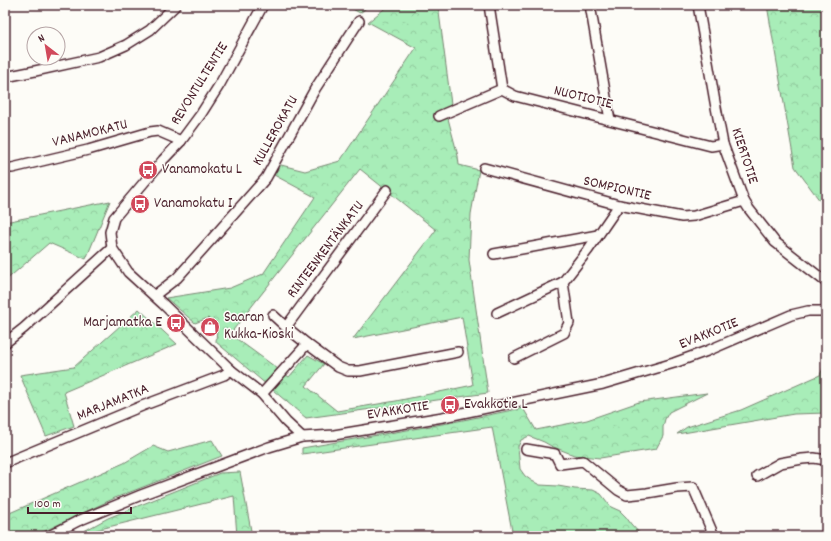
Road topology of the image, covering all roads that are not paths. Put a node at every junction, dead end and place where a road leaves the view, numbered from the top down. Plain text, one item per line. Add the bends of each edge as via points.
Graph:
1 (176, 5) edge
2 (263, 5) edge
3 (489, 5) edge
4 (590, 5) edge
5 (698, 5) edge
6 (359, 21) dead end
7 (5, 77) edge
8 (502, 89) junction
9 (439, 116) dead end
10 (610, 120) junction
11 (181, 141) junction
12 (723, 144) junction
13 (5, 168) edge
14 (484, 168) dead end
15 (387, 190) dead end
16 (744, 201) junction
17 (619, 205) junction
18 (598, 235) junction
19 (112, 248) junction
20 (494, 254) dead end
21 (563, 282) junction
22 (826, 282) edge
23 (155, 296) junction
24 (826, 311) edge
25 (497, 313) dead end
26 (273, 315) dead end
27 (286, 327) junction
28 (5, 343) edge
29 (307, 344) junction
30 (458, 352) dead end
31 (514, 358) dead end
32 (231, 370) junction
33 (262, 394) junction
34 (302, 437) junction
35 (526, 449) dead end
36 (6, 460) edge
37 (826, 460) edge
38 (757, 476) dead end
39 (49, 536) edge
40 (714, 536) edge

1 - 7 street via 150,30 126,45 99,57
2 - 11 street, REVONTULTENTIE via 220,84
3 - 8 street
4 - 10 street
5 - 12 street, KIERTOTIE
6 - 23 street, KULLEROKATU via 315,89 266,178 177,278
8 - 9 street
8 - 10 street, NUOTIOTIE via 515,96
10 - 12 street, NUOTIOTIE via 711,146
11 - 13 street, VANAMOKATU via 158,131 150,132 88,150
11 - 19 street, REVONTULTENTIE via 114,218 110,232
12 - 16 street, KIERTOTIE
14 - 17 street, SOMPIONTIE
15 - 27 street, RINTEENKENTÄNKATU
16 - 17 street, SOMPIONTIE via 694,216 682,217
16 - 22 street, KIERTOTIE via 775,242
17 - 18 street
18 - 20 street
18 - 21 street
19 - 23 street via 128,272
19 - 28 street
21 - 25 street
21 - 31 street via 569,323 564,333
23 - 32 street
24 - 34 street, EVAKKOTIE via 808,311 791,315 707,351 603,384 443,417 334,435
26 - 27 street
27 - 29 street
29 - 30 street via 338,367 348,371 360,371
29 - 33 street
32 - 33 street
32 - 36 street, MARJAMATKA via 224,375
33 - 34 street
34 - 39 street, EVAKKOTIE via 141,494
35 - 40 street via 555,454 560,464 583,461 627,495 693,487
37 - 38 street via 814,458 780,463

